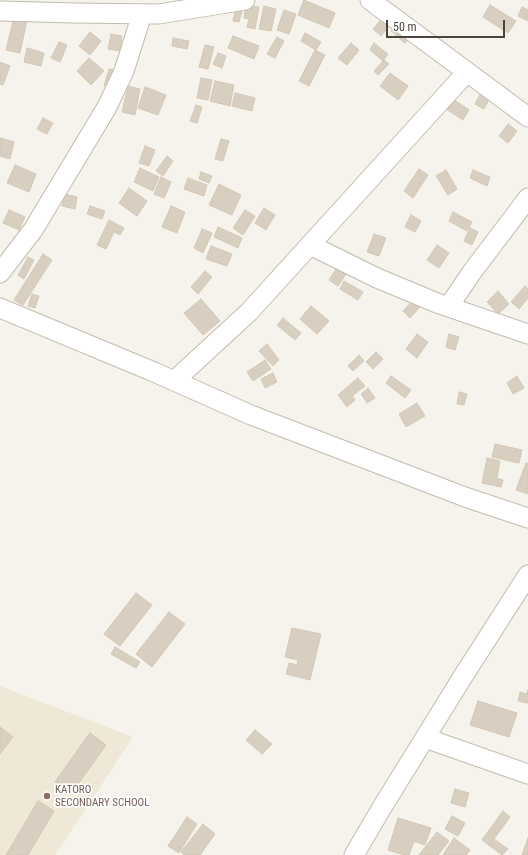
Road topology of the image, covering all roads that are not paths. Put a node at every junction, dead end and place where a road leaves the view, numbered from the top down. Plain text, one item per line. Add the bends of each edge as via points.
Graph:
1 (245, 0) edge
2 (370, 0) edge
3 (0, 11) edge
4 (142, 14) junction
5 (467, 72) junction
6 (528, 117) edge
7 (528, 198) edge
8 (310, 245) junction
9 (0, 273) edge
10 (449, 306) junction
11 (0, 308) edge
12 (528, 334) edge
13 (174, 381) junction
14 (528, 518) edge
15 (528, 574) edge
16 (425, 738) junction
17 (528, 774) edge
18 (354, 855) edge

1 - 4 street via 159,14
2 - 5 street
3 - 4 street
4 - 9 street via 124,71 107,107 33,230
5 - 6 street
5 - 8 street
7 - 10 street
8 - 10 street via 376,278
8 - 13 street via 249,312
10 - 12 street
11 - 13 street
13 - 14 street via 251,415 465,497
15 - 16 street
16 - 17 street
16 - 18 street

